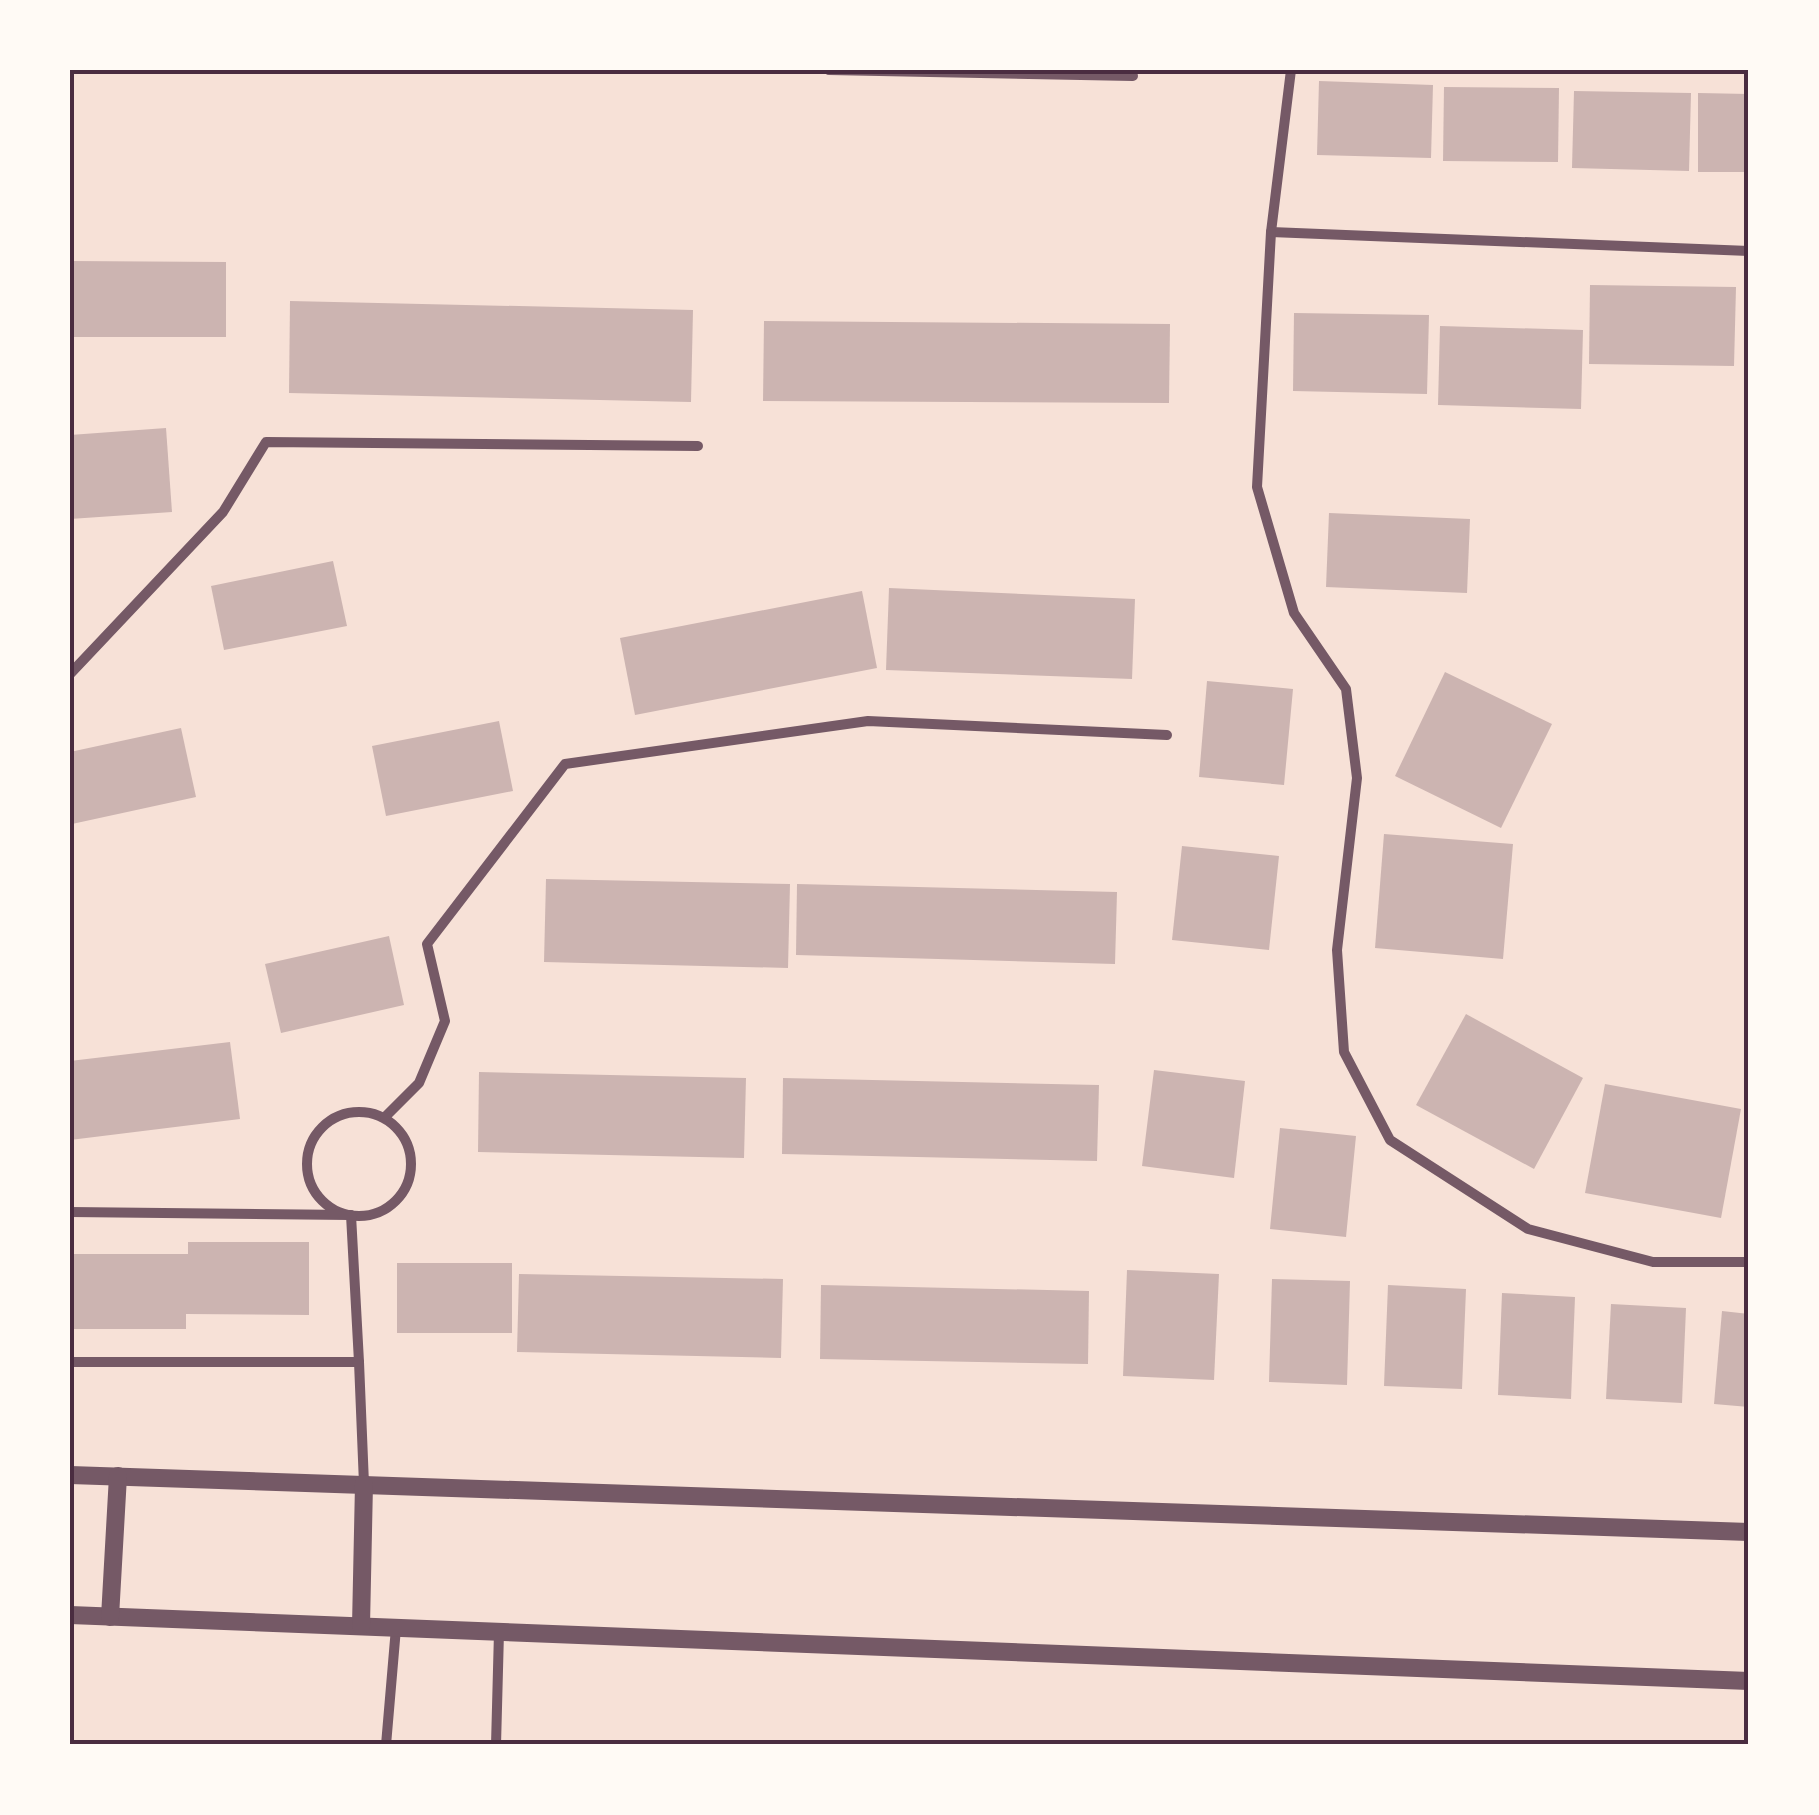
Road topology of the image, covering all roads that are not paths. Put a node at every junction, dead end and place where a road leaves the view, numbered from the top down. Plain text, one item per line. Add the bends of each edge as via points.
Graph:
1 (829, 70) edge
2 (1291, 70) edge
3 (1132, 76) dead end
4 (1270, 232) junction
5 (1749, 250) edge
6 (698, 446) dead end
7 (70, 674) edge
8 (1167, 735) dead end
9 (384, 1117) junction
10 (70, 1212) edge
11 (351, 1215) junction
12 (1749, 1262) edge
13 (70, 1362) edge
14 (360, 1362) junction
15 (70, 1474) edge
16 (118, 1476) junction
17 (364, 1484) junction
18 (1749, 1532) edge
19 (70, 1615) edge
20 (110, 1617) junction
21 (360, 1626) junction
22 (396, 1628) junction
23 (499, 1632) junction
24 (1749, 1681) edge
25 (386, 1745) edge
26 (496, 1745) edge

1 - 3 street
2 - 4 street
4 - 5 street
4 - 12 street via 1257,487 1294,613 1346,690 1357,778 1337,950 1344,1052 1390,1140 1528,1229 1653,1262
6 - 7 street via 266,442 222,512
8 - 9 street via 868,720 565,764 427,944 446,1021 419,1084
9 - 11 street via 408,1144 409,1180 387,1209
9 - 11 street via 349,1112 332,1118 309,1147 310,1183 334,1210
10 - 11 street
11 - 14 street
13 - 14 street
14 - 17 street
15 - 16 street
16 - 17 street
16 - 20 street
17 - 18 street
17 - 21 street
19 - 20 street
20 - 21 street
21 - 22 street
22 - 23 street
22 - 25 street
23 - 24 street
23 - 26 street

